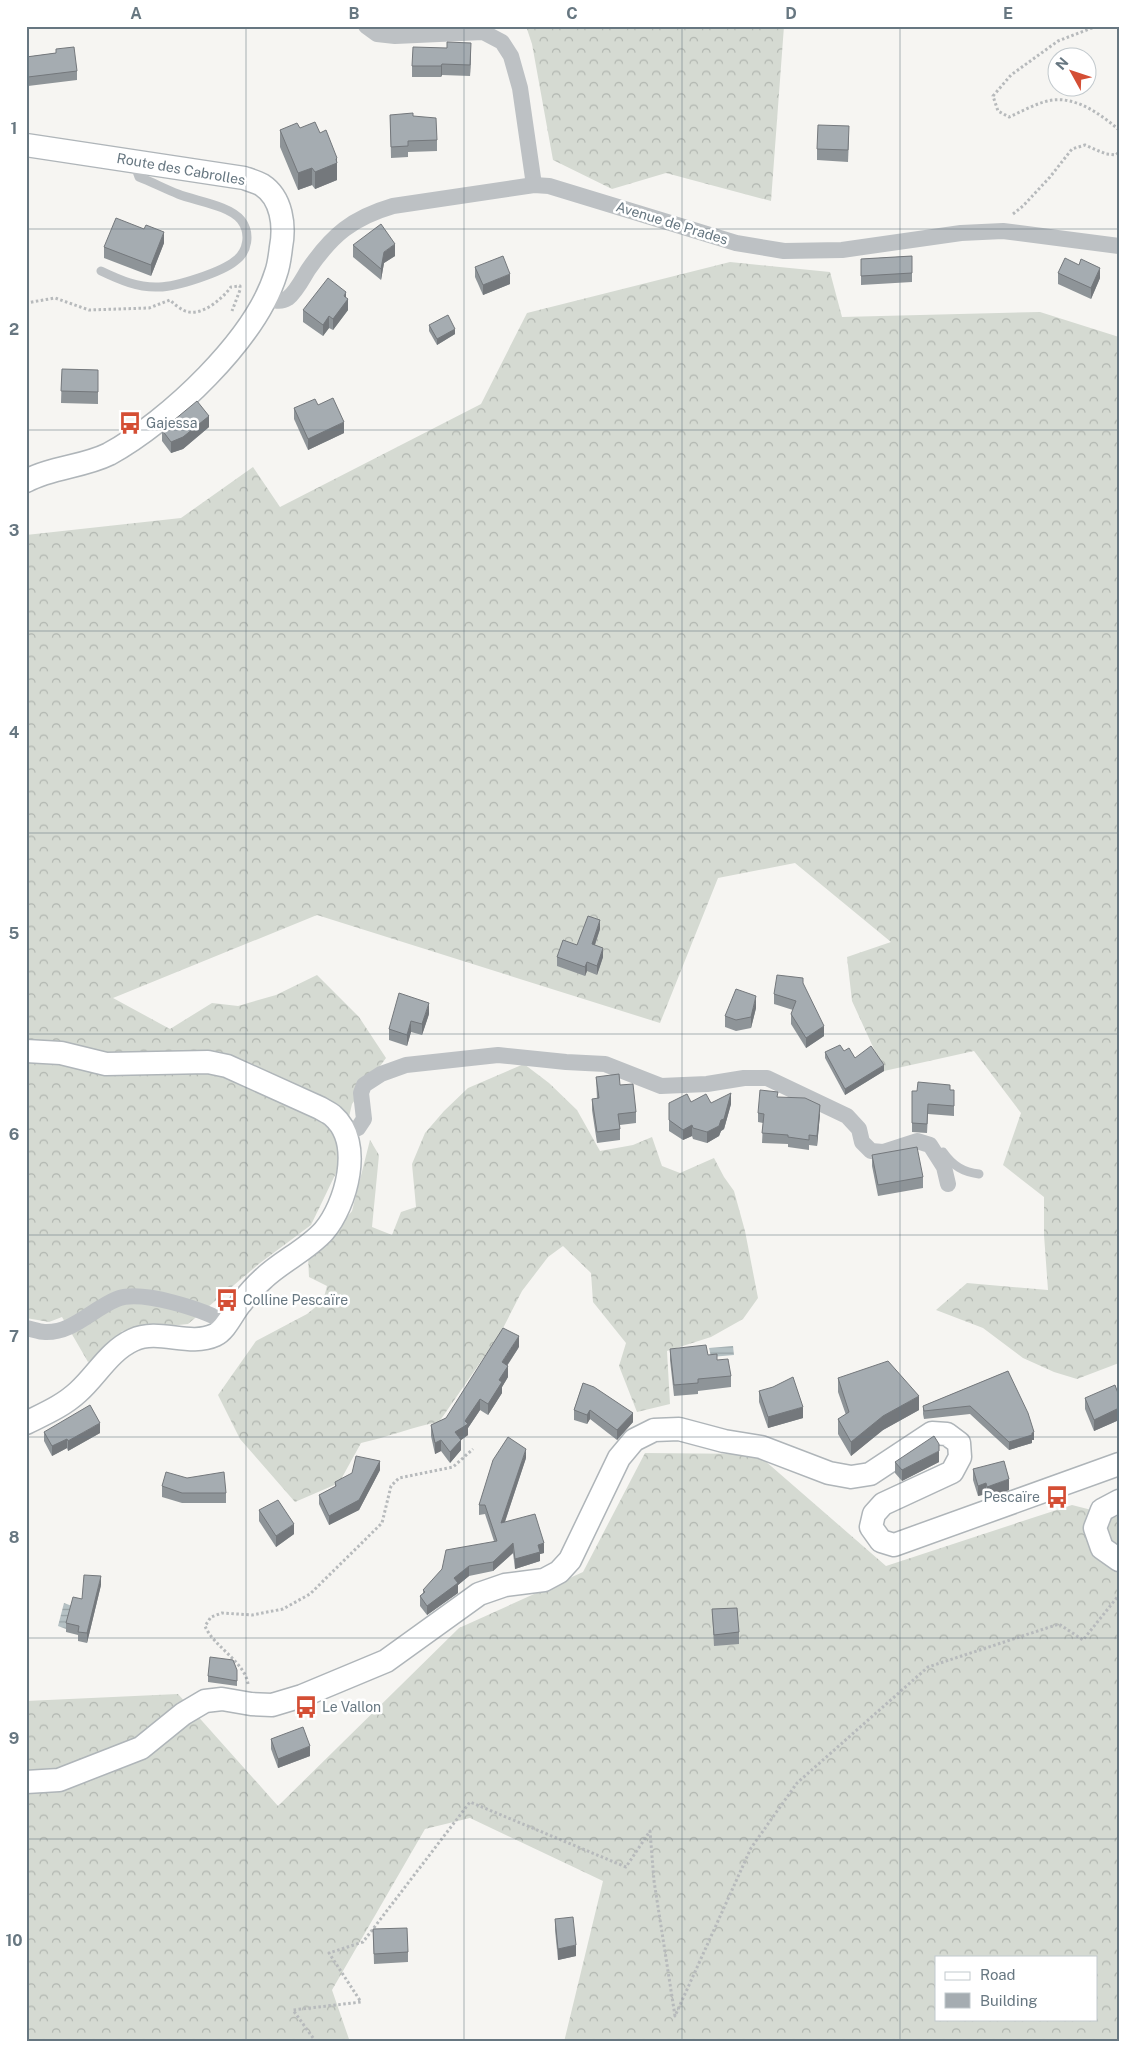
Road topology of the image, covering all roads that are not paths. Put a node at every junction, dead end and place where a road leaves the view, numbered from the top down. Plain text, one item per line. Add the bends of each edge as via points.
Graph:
1 (366, 26) edge
2 (26, 145) edge
3 (133, 160) junction
4 (534, 185) junction
5 (1119, 246) edge
6 (101, 271) dead end
7 (266, 298) junction
8 (26, 481) edge
9 (26, 1050) edge
10 (345, 1134) junction
11 (930, 1145) junction
12 (979, 1174) dead end
13 (948, 1184) dead end
14 (226, 1323) junction
15 (26, 1328) edge
16 (26, 1423) edge
17 (1119, 1464) edge
18 (1119, 1501) edge
19 (1119, 1560) edge
20 (26, 1782) edge

1 - 4 street via 377,34 395,36 483,32 502,42 511,56 520,88
2 - 3 street, Route des Cabrolles
3 - 6 lane via 139,177 221,207 241,220 248,235 246,246 236,261 202,278 161,287 127,284
3 - 7 street, Route des Cabrolles via 244,178 263,186 282,214 284,234 276,272
4 - 5 street, Avenue de Prades via 549,186 736,242 784,251 842,250 961,233 1003,231
4 - 7 street, Avenue de Prades via 393,206 370,213 347,226 324,246 289,297 279,302
7 - 8 street, Route des Cabrolles via 244,336 183,400 159,420 110,453 87,464 58,469
9 - 10 street via 61,1053 106,1064 208,1062 227,1066 320,1108 334,1117
10 - 11 street via 358,1128 364,1119 361,1093 364,1086 380,1074 406,1065 498,1054 605,1064 661,1086 767,1078 847,1116 859,1129 862,1142 871,1150 883,1152 917,1142
10 - 14 street via 350,1153 346,1186 336,1215 322,1233 264,1277
11 - 12 lane via 938,1142 955,1165 965,1172
11 - 13 street via 944,1167
14 - 15 street via 183,1305 139,1296 119,1298 98,1308 79,1323 61,1329 45,1332
14 - 16 street via 217,1334 202,1339 151,1335 134,1339 117,1350 79,1392
17 - 20 street via 894,1545 880,1541 871,1527 874,1514 883,1504 952,1472 960,1457 959,1443 947,1434 932,1433 870,1474 851,1477 829,1473 761,1447 679,1429 654,1430 634,1440 619,1458 570,1560 559,1572 544,1580 504,1585 479,1594 409,1646 378,1664 302,1696 272,1705 222,1698 205,1701 183,1714 141,1748 60,1780
18 - 19 street via 1102,1510 1095,1528 1102,1548

